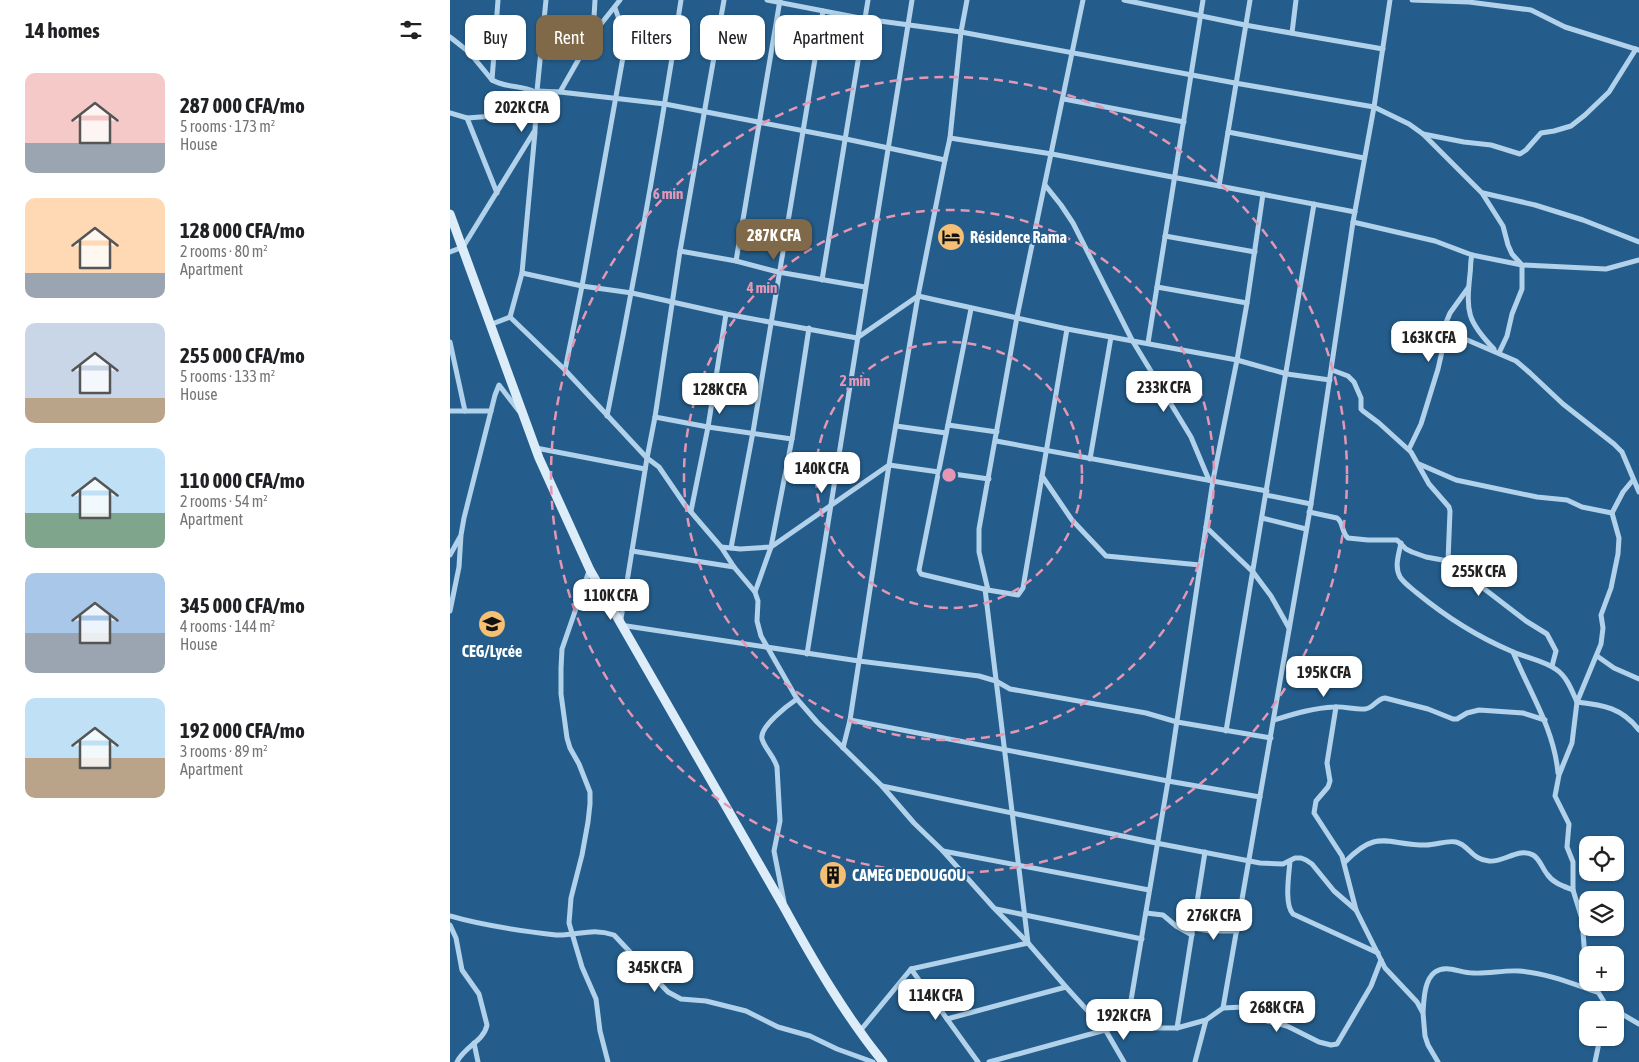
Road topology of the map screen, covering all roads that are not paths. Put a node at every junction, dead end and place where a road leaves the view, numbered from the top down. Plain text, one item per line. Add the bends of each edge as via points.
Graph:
1 (498, 0) edge
2 (546, 0) edge
3 (595, 0) edge
4 (620, 0) edge
5 (681, 0) edge
6 (724, 0) edge
7 (767, 0) edge
8 (868, 0) edge
9 (912, 0) edge
10 (966, 0) edge
11 (1083, 0) edge
12 (1124, 0) edge
13 (1158, 0) edge
14 (1204, 0) edge
15 (1250, 0) edge
16 (1296, 0) edge
17 (1390, 0) edge
18 (1412, 0) edge
19 (780, 1) edge
20 (1484, 2) edge
21 (614, 8) junction
22 (1158, 8) junction
23 (823, 11) junction
24 (594, 15) edge
25 (842, 15) edge
26 (866, 15) edge
27 (1201, 17) junction
28 (603, 22) edge
29 (882, 22) edge
30 (908, 25) junction
31 (1245, 26) junction
32 (961, 32) junction
33 (1292, 33) junction
34 (450, 37) edge
35 (1383, 49) junction
36 (1638, 49) edge
37 (1072, 53) junction
38 (578, 60) edge
39 (859, 60) edge
40 (1191, 74) junction
41 (492, 80) junction
42 (1235, 83) junction
43 (536, 92) junction
44 (560, 92) junction
45 (615, 99) junction
46 (1064, 99) junction
47 (665, 104) junction
48 (1374, 106) junction
49 (704, 112) junction
50 (450, 113) edge
51 (467, 118) junction
52 (759, 122) junction
53 (1184, 122) junction
54 (535, 130) junction
55 (802, 130) junction
56 (1228, 132) junction
57 (1423, 134) junction
58 (950, 138) junction
59 (846, 139) junction
60 (888, 148) junction
61 (1052, 154) junction
62 (1364, 158) junction
63 (945, 160) junction
64 (1175, 178) junction
65 (1045, 186) junction
66 (1219, 186) junction
67 (497, 193) junction
68 (1482, 193) junction
69 (1263, 194) junction
70 (1314, 204) junction
71 (1355, 212) junction
72 (450, 214) edge
73 (1353, 222) junction
74 (1166, 236) junction
75 (1639, 242) edge
76 (463, 247) junction
77 (450, 252) edge
78 (680, 252) junction
79 (1255, 252) junction
80 (1472, 255) junction
81 (1639, 260) edge
82 (736, 261) junction
83 (1522, 265) junction
84 (778, 272) junction
85 (522, 273) junction
86 (822, 280) junction
87 (582, 286) junction
88 (866, 287) junction
89 (1157, 287) junction
90 (1468, 288) junction
91 (632, 293) junction
92 (918, 296) junction
93 (673, 302) junction
94 (1248, 303) junction
95 (971, 309) junction
96 (726, 314) junction
97 (510, 317) junction
98 (1017, 317) junction
99 (770, 322) junction
100 (492, 324) junction
101 (809, 328) junction
102 (1067, 329) junction
103 (1444, 330) junction
104 (1111, 337) junction
105 (857, 338) junction
106 (1132, 340) junction
107 (450, 342) edge
108 (1148, 343) junction
109 (1497, 352) junction
110 (1237, 360) junction
111 (453, 370) edge
112 (565, 370) junction
113 (1332, 370) junction
114 (1287, 374) junction
115 (1330, 380) junction
116 (450, 411) edge
117 (465, 411) junction
118 (491, 411) junction
119 (607, 416) junction
120 (655, 417) junction
121 (526, 419) junction
122 (948, 425) junction
123 (896, 426) junction
124 (708, 427) junction
125 (753, 432) junction
126 (997, 432) junction
127 (946, 433) junction
128 (792, 439) junction
129 (996, 441) junction
130 (536, 448) junction
131 (1409, 449) junction
132 (1047, 451) junction
133 (647, 458) junction
134 (1090, 459) junction
135 (1419, 464) junction
136 (889, 466) junction
137 (645, 469) junction
138 (938, 472) junction
139 (1042, 476) junction
140 (989, 479) junction
141 (1211, 480) junction
142 (1633, 480) junction
143 (1639, 492) edge
144 (1266, 493) junction
145 (1310, 504) junction
146 (831, 506) junction
147 (691, 512) junction
148 (1309, 512) junction
149 (1612, 513) junction
150 (1262, 518) junction
151 (1206, 527) junction
152 (1306, 528) junction
153 (461, 535) junction
154 (1401, 543) junction
155 (721, 547) junction
156 (770, 547) junction
157 (731, 548) junction
158 (632, 551) junction
159 (450, 555) edge
160 (1448, 561) junction
161 (1200, 565) junction
162 (734, 567) junction
163 (590, 570) junction
164 (1253, 572) junction
165 (987, 589) junction
166 (755, 592) junction
167 (450, 611) edge
168 (620, 624) junction
169 (1289, 628) junction
170 (766, 647) junction
171 (1513, 652) junction
172 (807, 654) junction
173 (1597, 656) junction
174 (859, 661) junction
175 (1552, 666) junction
176 (1639, 679) edge
177 (996, 681) junction
178 (797, 698) junction
179 (1578, 702) junction
180 (1336, 707) junction
181 (850, 720) junction
182 (1274, 720) junction
183 (1545, 720) junction
184 (1177, 722) junction
185 (1226, 730) junction
186 (1639, 730) edge
187 (1271, 738) junction
188 (844, 748) junction
189 (1004, 750) junction
190 (1558, 775) junction
191 (1168, 781) junction
192 (882, 786) junction
193 (1260, 797) junction
194 (1012, 813) junction
195 (1156, 843) junction
196 (943, 851) junction
197 (1205, 852) junction
198 (1249, 860) junction
199 (1290, 862) junction
200 (1345, 862) junction
201 (1019, 865) junction
202 (1149, 890) junction
203 (1573, 890) junction
204 (994, 908) junction
205 (786, 909) junction
206 (1356, 910) junction
207 (1146, 913) junction
208 (1025, 914) junction
209 (450, 916) edge
210 (450, 925) edge
211 (1193, 928) junction
212 (1237, 931) junction
213 (571, 934) junction
214 (1192, 935) junction
215 (1142, 939) junction
216 (1028, 942) junction
217 (1584, 946) edge
218 (1378, 953) junction
219 (1381, 959) junction
220 (911, 969) junction
221 (1066, 987) junction
222 (1597, 992) joint
223 (1603, 1001) edge
224 (1223, 1008) junction
225 (1423, 1013) junction
226 (1624, 1015) edge
227 (947, 1019) junction
228 (1206, 1020) junction
229 (1127, 1024) junction
230 (1639, 1024) edge
231 (1177, 1028) junction
232 (860, 1031) junction
233 (1106, 1031) junction
234 (474, 1043) junction
235 (1598, 1046) edge
236 (457, 1062) edge
237 (478, 1062) edge
238 (608, 1062) edge
239 (873, 1062) edge
240 (883, 1062) edge
241 (978, 1062) edge
242 (989, 1062) edge
243 (1124, 1062) edge
244 (1195, 1062) edge
245 (1438, 1062) edge
246 (1595, 1062) edge

1 - 41 street
2 - 43 street
3 - 24 street
4 - 21 street
5 - 47 street
6 - 49 street
7 - 19 street
8 - 26 street
9 - 30 street
10 - 32 street
11 - 37 street
12 - 22 street
13 - 22 street
14 - 27 street
15 - 31 street
16 - 33 street
17 - 35 street
18 - 20 street
19 - 23 street
19 - 52 street
20 - 36 street via 1531,10 1565,27
21 - 28 street
21 - 45 street via 625,36
22 - 27 street
23 - 25 street
23 - 55 street
27 - 31 street
27 - 40 street
29 - 30 street
30 - 32 street
30 - 60 street
31 - 33 street
31 - 42 street
32 - 37 street
32 - 58 street
33 - 35 street
34 - 41 street via 469,52
35 - 48 street
36 - 57 street via 1609,92 1572,126 1541,133 1520,154 1490,145
37 - 40 street
37 - 46 street
38 - 44 street
39 - 59 street
40 - 42 street
40 - 53 street
41 - 43 street
42 - 48 street
42 - 56 street
43 - 44 street
43 - 51 street via 494,116
43 - 54 street
44 - 45 street
45 - 47 street
45 - 87 street
46 - 53 street
46 - 61 street
47 - 49 street
47 - 91 street
48 - 57 street
48 - 62 street
49 - 52 street
49 - 78 street
50 - 51 street
51 - 67 street
52 - 55 street
52 - 82 street
53 - 64 street
54 - 67 street
54 - 85 street
55 - 59 street
55 - 84 street
56 - 62 street
56 - 66 street
57 - 68 street
58 - 61 street
58 - 63 street
59 - 60 street
59 - 86 street
60 - 63 street
60 - 88 street
61 - 64 street
61 - 65 street
62 - 71 street
63 - 92 street
64 - 66 street
64 - 74 street
65 - 98 street
65 - 106 street via 1073,223
66 - 69 street
67 - 76 street
68 - 75 street via 1535,205
68 - 83 street via 1503,226 1512,254
69 - 70 street
69 - 79 street
70 - 71 street
70 - 114 street
71 - 73 street
72 - 76 main road
73 - 80 street via 1435,241
73 - 113 street
74 - 79 street
74 - 89 street
76 - 77 street
76 - 100 main road
78 - 82 street
78 - 93 street
79 - 94 street
80 - 83 street
80 - 90 street
81 - 83 street via 1606,269
82 - 84 street
83 - 109 street via 1522,289 1507,336
84 - 86 street
84 - 99 street
85 - 87 street
85 - 97 street
86 - 88 street
87 - 91 street
87 - 112 street
88 - 105 street
89 - 94 street
89 - 108 street
90 - 103 street via 1450,314
90 - 109 street via 1470,315 1479,334
91 - 93 street
91 - 119 street
92 - 95 street
92 - 105 street
92 - 123 street
93 - 96 street
93 - 120 street
94 - 110 street
95 - 98 street
95 - 122 street
96 - 99 street
96 - 124 street
97 - 100 street
97 - 112 street
98 - 102 street
98 - 126 street
99 - 101 street
99 - 125 street
100 - 121 main road
101 - 105 street
101 - 128 street
102 - 104 street
102 - 132 street
103 - 109 street
103 - 131 street via 1438,368 1421,424
104 - 106 street
104 - 134 street
105 - 146 street
106 - 108 street
106 - 141 street via 1191,437
107 - 111 street
108 - 110 street
109 - 142 street via 1516,361 1614,444 1622,452
110 - 114 street
110 - 141 street
111 - 117 street
112 - 119 street
113 - 115 street
113 - 131 street via 1354,382 1362,398 1361,409
114 - 115 street
114 - 144 street
115 - 145 street
116 - 117 street
117 - 118 street
118 - 121 street via 499,385
118 - 153 street
119 - 133 street
120 - 124 street
120 - 133 street
121 - 130 main road
122 - 126 street
122 - 127 street
123 - 127 street
123 - 136 street
124 - 125 street
124 - 147 street
125 - 128 street
125 - 157 street
126 - 129 street
127 - 138 street
128 - 156 street
129 - 132 street
129 - 140 street
130 - 137 street
130 - 163 main road
131 - 135 street
132 - 134 street
132 - 139 street
133 - 137 street
133 - 147 street via 659,467
134 - 141 street
135 - 149 street via 1456,480 1567,500 1582,507
135 - 160 street via 1429,484 1450,511
136 - 138 street
136 - 146 street
136 - 174 street
137 - 158 street
138 - 140 street
138 - 165 street via 919,570 921,574
139 - 161 street via 1072,520 1106,556
139 - 165 street via 1022,592
140 - 165 street via 979,529 979,552
141 - 144 street
141 - 151 street
142 - 143 street
142 - 149 street
144 - 145 street
144 - 150 street
145 - 148 street
146 - 156 street
146 - 172 street
147 - 155 street
148 - 152 street
148 - 154 street via 1340,520 1348,538 1397,540
149 - 173 street via 1619,538 1618,554 1601,615 1603,634
150 - 152 street
150 - 164 street
151 - 161 street
151 - 164 street
152 - 169 street
153 - 159 street
153 - 167 street via 459,567
154 - 160 street via 1412,552
154 - 171 street via 1397,565 1406,584 1462,625
155 - 157 street
155 - 162 street
156 - 157 street
156 - 166 street
158 - 162 street
158 - 168 street
160 - 175 street via 1547,634 1556,651
161 - 184 street
162 - 166 street
163 - 168 main road
163 - 213 street via 562,649 561,668 567,738 590,792 582,855 570,908
164 - 169 street
164 - 185 street
165 - 177 street
166 - 170 street via 758,626
168 - 170 street
168 - 205 main road
169 - 182 street
170 - 172 street
170 - 178 street
171 - 175 street
171 - 183 street
172 - 174 street
173 - 176 street
173 - 179 street
174 - 177 street via 980,676
174 - 181 street
175 - 179 street via 1562,674
177 - 184 street via 1010,689
177 - 189 street
178 - 188 street
178 - 205 street via 762,734 777,767 780,821 774,850
179 - 186 street via 1614,709
179 - 190 street via 1572,743
180 - 182 street via 1303,711
180 - 183 street via 1367,709 1385,698 1453,719 1479,710 1523,713
180 - 200 street via 1327,763 1330,781 1316,801 1314,812
181 - 188 street
181 - 189 street
182 - 187 street
183 - 190 street via 1552,738
184 - 185 street
184 - 191 street
185 - 187 street
187 - 193 street
188 - 192 street
189 - 191 street
189 - 194 street
190 - 203 street via 1555,796 1569,824 1567,842 1573,862
191 - 193 street
191 - 195 street
192 - 194 street
192 - 196 street
193 - 198 street
194 - 195 street
194 - 201 street
195 - 197 street
195 - 202 street
196 - 201 street
196 - 204 street
197 - 198 street
197 - 211 street
198 - 199 street via 1275,865
198 - 212 street
199 - 206 street via 1297,858 1309,861 1334,891
199 - 218 street via 1290,911
200 - 203 street via 1362,847 1382,840 1423,845 1457,842 1486,861 1531,854 1551,879
200 - 206 street
201 - 202 street
201 - 208 street
202 - 207 street
203 - 217 street via 1582,919
204 - 208 street
204 - 216 street
205 - 232 main road via 812,959
206 - 218 street
207 - 214 street via 1163,915
207 - 215 street
208 - 215 street
208 - 216 street
209 - 213 street via 498,927
210 - 234 street via 462,970 479,994 486,1019 486,1031
211 - 212 street
211 - 214 street
212 - 224 street
213 - 238 street via 596,999
213 - 239 street via 586,931 614,934 668,992 681,999 746,1010 778,1026
214 - 231 street
215 - 229 street
216 - 220 street
216 - 221 street
218 - 219 street
219 - 224 street via 1366,994 1337,1044 1319,1042 1287,1026 1266,1021 1243,1007
219 - 225 street
220 - 227 street
220 - 232 street
221 - 227 street
221 - 233 street
222 - 223 street
222 - 225 street via 1545,974 1518,971 1472,974 1448,968 1431,976
224 - 228 street
225 - 245 street via 1425,1036
226 - 230 street
227 - 241 street
228 - 231 street
228 - 244 street
229 - 231 street
229 - 233 street
232 - 240 main road
233 - 242 street
233 - 243 street
234 - 236 street
234 - 237 street
235 - 246 street

